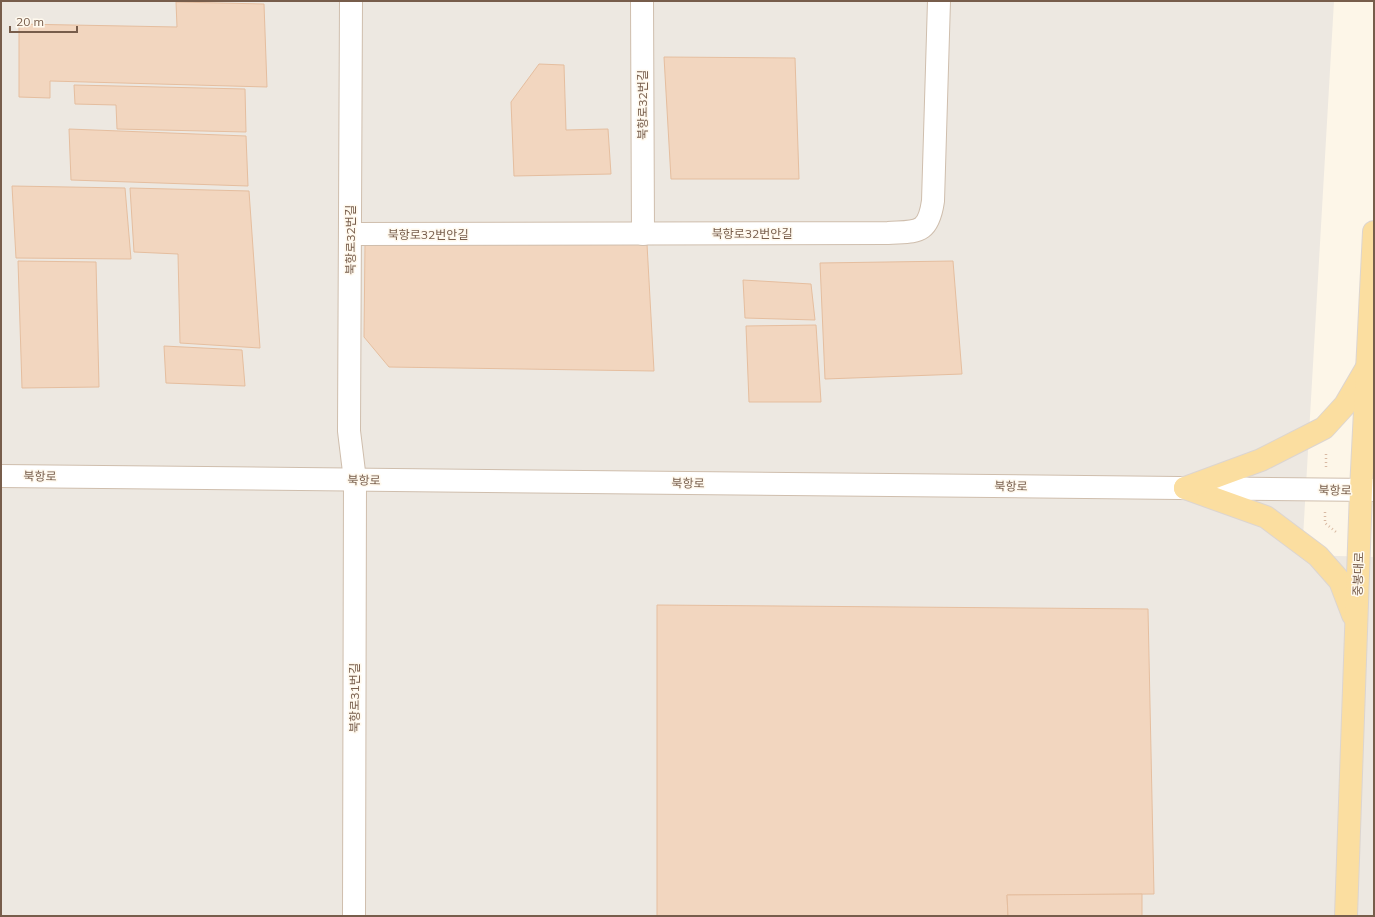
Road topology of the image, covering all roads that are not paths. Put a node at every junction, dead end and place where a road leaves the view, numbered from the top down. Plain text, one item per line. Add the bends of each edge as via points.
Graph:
1 (351, 1) edge
2 (642, 1) edge
3 (938, 1) edge
4 (1374, 232) edge
5 (350, 234) junction
6 (643, 234) junction
7 (1367, 366) junction
8 (1, 476) edge
9 (355, 480) junction
10 (1185, 488) junction
11 (1368, 490) edge
12 (1356, 623) junction
13 (354, 916) edge
14 (1346, 916) edge

1 - 5 street, 북항로32번길
2 - 6 street, 북항로32번길
3 - 6 street, 북항로32번안길 via 933,201 930,219 917,231
4 - 7 main road, 중봉대로
5 - 6 street, 북항로32번안길
5 - 9 street, 북항로32번길 via 349,431
7 - 10 main road via 1345,405 1324,428 1261,460
7 - 11 main road, 중봉대로
8 - 9 street, 북항로
9 - 10 street, 북항로
9 - 13 street, 북항로31번길
10 - 11 street, 북항로
10 - 12 main road via 1266,517 1318,556 1340,581
11 - 12 main road, 중봉대로
12 - 14 main road, 중봉대로

